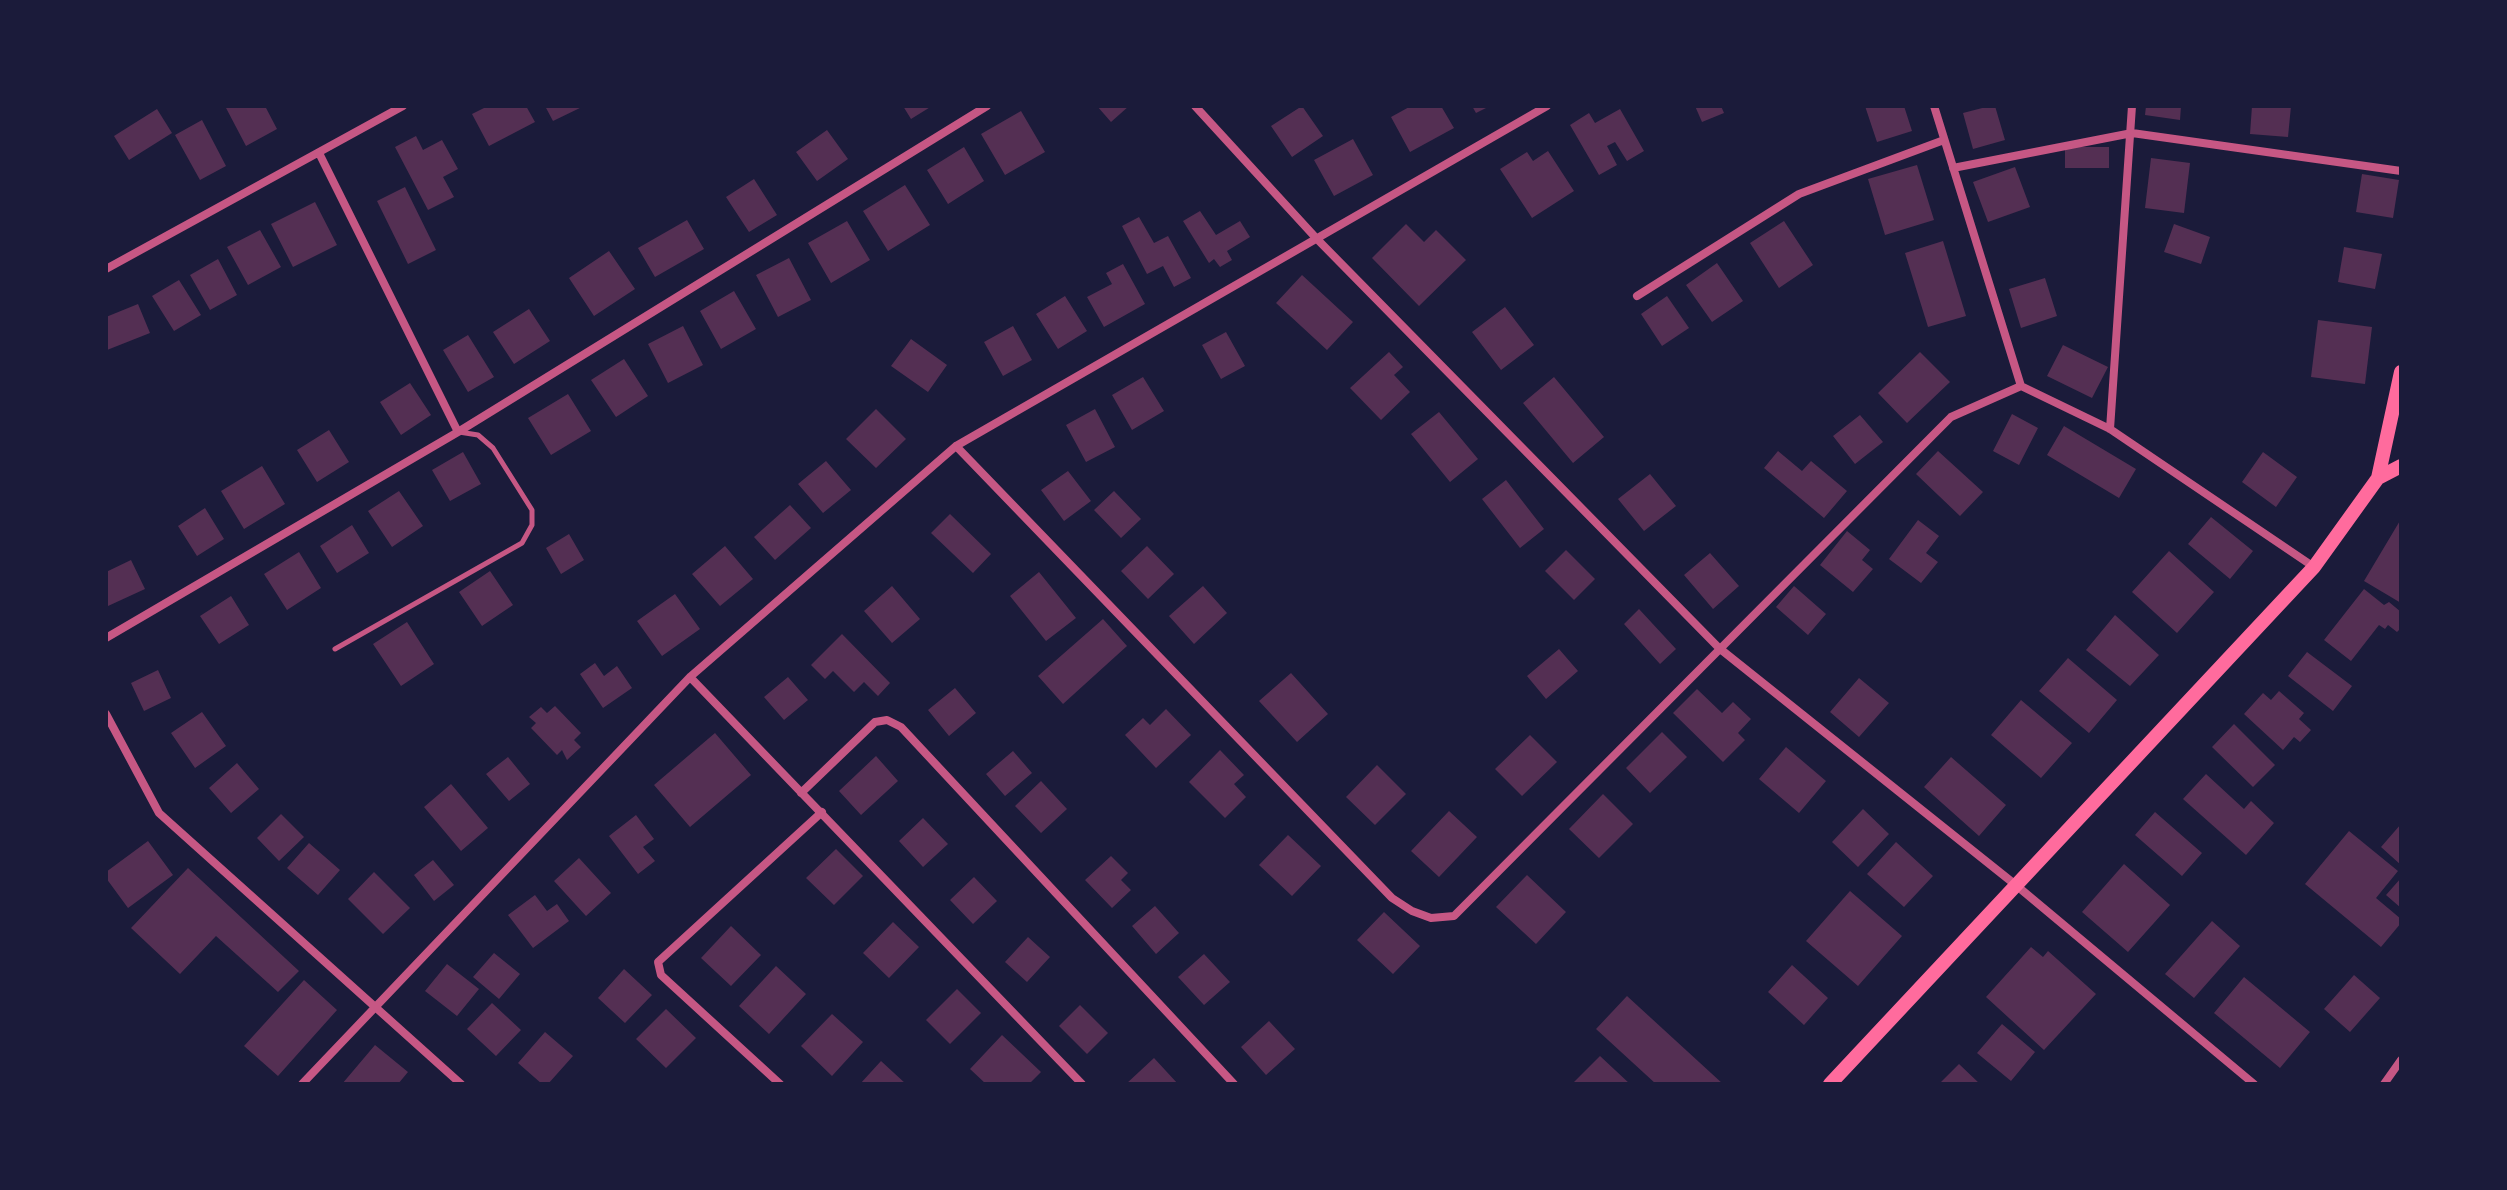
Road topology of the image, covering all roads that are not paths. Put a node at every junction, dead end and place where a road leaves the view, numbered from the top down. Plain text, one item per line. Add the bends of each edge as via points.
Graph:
1 (403, 106) edge
2 (987, 106) edge
3 (1195, 106) edge
4 (1547, 106) edge
5 (1934, 106) edge
6 (2132, 106) edge
7 (2132, 133) junction
8 (1944, 140) junction
9 (319, 153) junction
10 (1953, 168) junction
11 (2401, 171) edge
12 (1316, 238) junction
13 (106, 269) edge
14 (1637, 296) dead end
15 (2400, 382) edge
16 (2021, 386) junction
17 (2396, 428) edge
18 (2110, 429) junction
19 (458, 432) junction
20 (956, 446) junction
21 (2401, 466) edge
22 (2378, 478) junction
23 (2314, 567) junction
24 (106, 638) edge
25 (1719, 648) junction
26 (335, 649) dead end
27 (690, 677) junction
28 (106, 714) edge
29 (801, 793) junction
30 (822, 812) junction
31 (2017, 886) junction
32 (376, 1008) junction
33 (2401, 1060) edge
34 (302, 1084) edge
35 (461, 1084) edge
36 (780, 1084) edge
37 (1082, 1084) edge
38 (1234, 1084) edge
39 (1830, 1084) edge
40 (2254, 1084) edge
41 (2384, 1084) edge

1 - 9 street
2 - 19 street
3 - 12 street
4 - 12 street
5 - 8 street
6 - 7 street
7 - 10 street
7 - 11 street
7 - 18 street
8 - 10 street
8 - 14 street via 1799,194
9 - 13 street
9 - 19 street
10 - 16 street
12 - 20 street
12 - 25 street
15 - 17 main road
16 - 18 street
16 - 25 street via 1951,417
17 - 22 main road
18 - 23 street
19 - 24 street
19 - 26 lane via 478,435 493,448 532,510 532,525 522,543
20 - 25 street via 1392,898 1431,918 1454,916
20 - 27 street
21 - 22 main road
22 - 23 main road
23 - 31 main road
25 - 31 street
27 - 29 street
27 - 32 street
28 - 32 street via 159,813
29 - 30 street
29 - 38 street via 875,722 887,720 901,727
30 - 36 street via 658,962 661,975
30 - 37 street
31 - 39 main road
31 - 40 street
32 - 34 street
32 - 35 street
33 - 41 street

